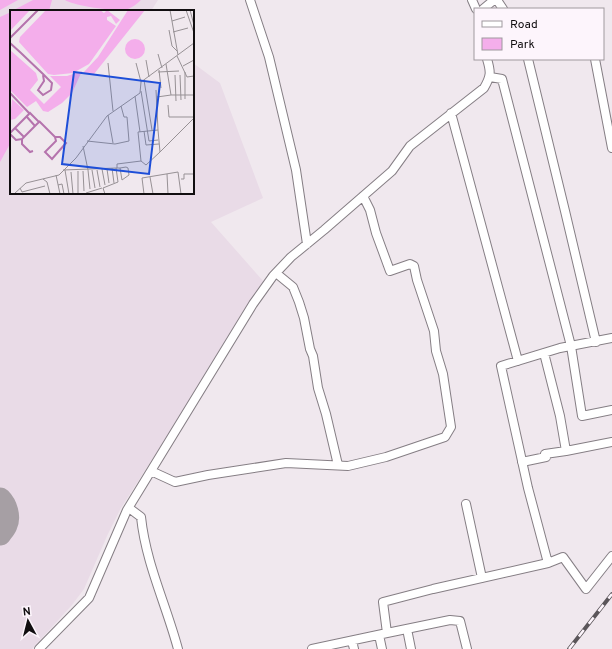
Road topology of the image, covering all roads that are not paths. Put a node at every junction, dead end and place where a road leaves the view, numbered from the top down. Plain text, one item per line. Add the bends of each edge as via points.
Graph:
1 (250, 0) edge
2 (496, 0) edge
3 (484, 8) edge
4 (502, 8) edge
5 (487, 60) edge
6 (528, 60) edge
7 (595, 60) edge
8 (490, 77) junction
9 (612, 99) edge
10 (604, 101) junction
11 (452, 113) junction
12 (612, 148) edge
13 (363, 196) junction
14 (307, 244) junction
15 (276, 273) junction
16 (612, 338) edge
17 (596, 342) junction
18 (571, 346) junction
19 (544, 353) junction
20 (518, 361) junction
21 (612, 410) edge
22 (612, 442) edge
23 (566, 451) junction
24 (522, 462) junction
25 (338, 465) junction
26 (151, 471) junction
27 (466, 504) dead end
28 (129, 508) junction
29 (612, 556) edge
30 (548, 563) junction
31 (482, 578) junction
32 (406, 629) junction
33 (383, 634) junction
34 (353, 645) edge
35 (40, 649) edge
36 (178, 649) edge
37 (315, 649) edge
38 (382, 649) edge
39 (411, 649) edge
40 (467, 649) edge

1 - 14 street via 269,57 296,170
2 - 3 street
2 - 4 street
5 - 8 street
6 - 17 street
7 - 10 street
8 - 11 street via 484,88
8 - 18 street via 502,79
9 - 10 street
10 - 12 street
11 - 13 street via 410,146 392,171
11 - 20 street
13 - 14 street
13 - 25 street via 390,270 410,264 414,266 444,374 451,427 445,437 405,451 348,466
14 - 15 street
15 - 25 street via 293,287 299,302
15 - 26 street via 253,304
16 - 17 street
17 - 18 street
18 - 19 street
18 - 21 street via 582,416
19 - 20 street
19 - 23 street
20 - 24 street via 501,366
22 - 23 street
23 - 24 street via 545,454 546,457
24 - 30 street
25 - 26 street via 286,463 175,482
26 - 28 street
27 - 31 street
28 - 35 street via 89,598
28 - 36 street via 141,517 154,575
29 - 30 street via 586,589 563,557
30 - 31 street
31 - 33 street via 384,602
32 - 33 street
32 - 39 street
32 - 40 street via 457,620 460,621
33 - 34 street
33 - 38 street
34 - 37 street

